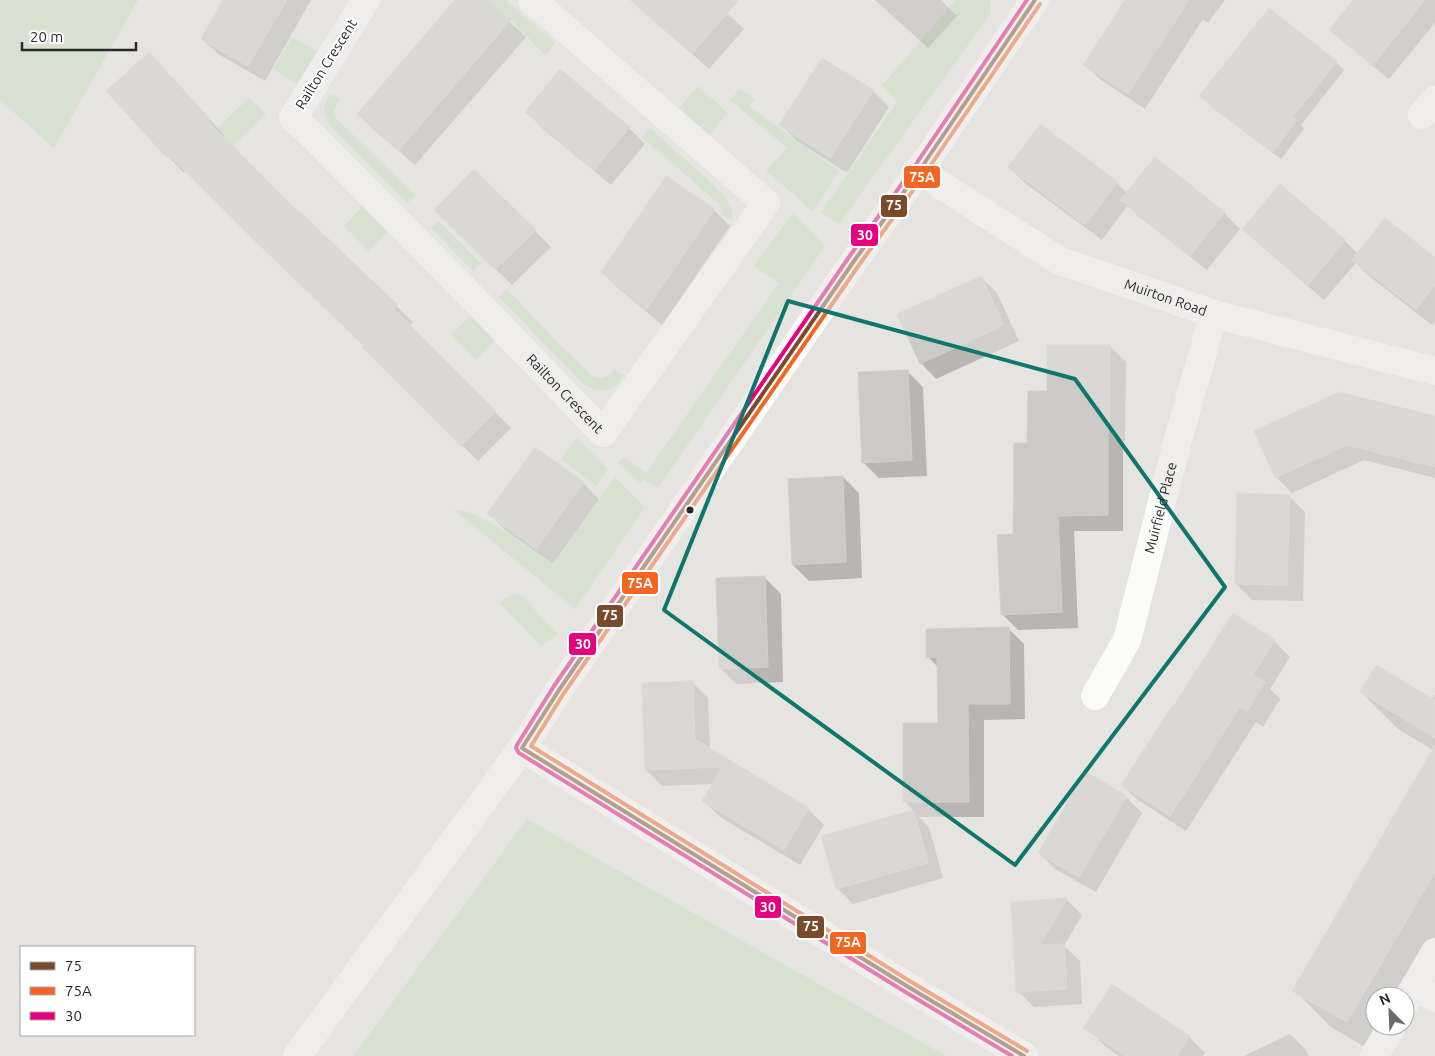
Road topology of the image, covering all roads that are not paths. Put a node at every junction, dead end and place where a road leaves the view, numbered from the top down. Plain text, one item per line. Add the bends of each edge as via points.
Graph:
1 (366, 0) edge
2 (532, 0) edge
3 (1032, 1) edge
4 (918, 171) junction
5 (1214, 314) junction
6 (1435, 371) edge
7 (1095, 696) dead end
8 (522, 748) junction
9 (1435, 952) edge
10 (1418, 996) edge
11 (1386, 1036) edge
12 (297, 1056) edge
13 (1024, 1056) edge
14 (1374, 1056) edge

1 - 2 street, Railton Crescent via 293,118 604,433 766,203
3 - 4 street
4 - 5 street, Muirton Road via 1058,260
4 - 8 street via 678,516
5 - 6 street, Muirton Road
5 - 7 street, Muirfield Place via 1127,640
8 - 12 street
8 - 13 street
9 - 10 street
11 - 14 street

